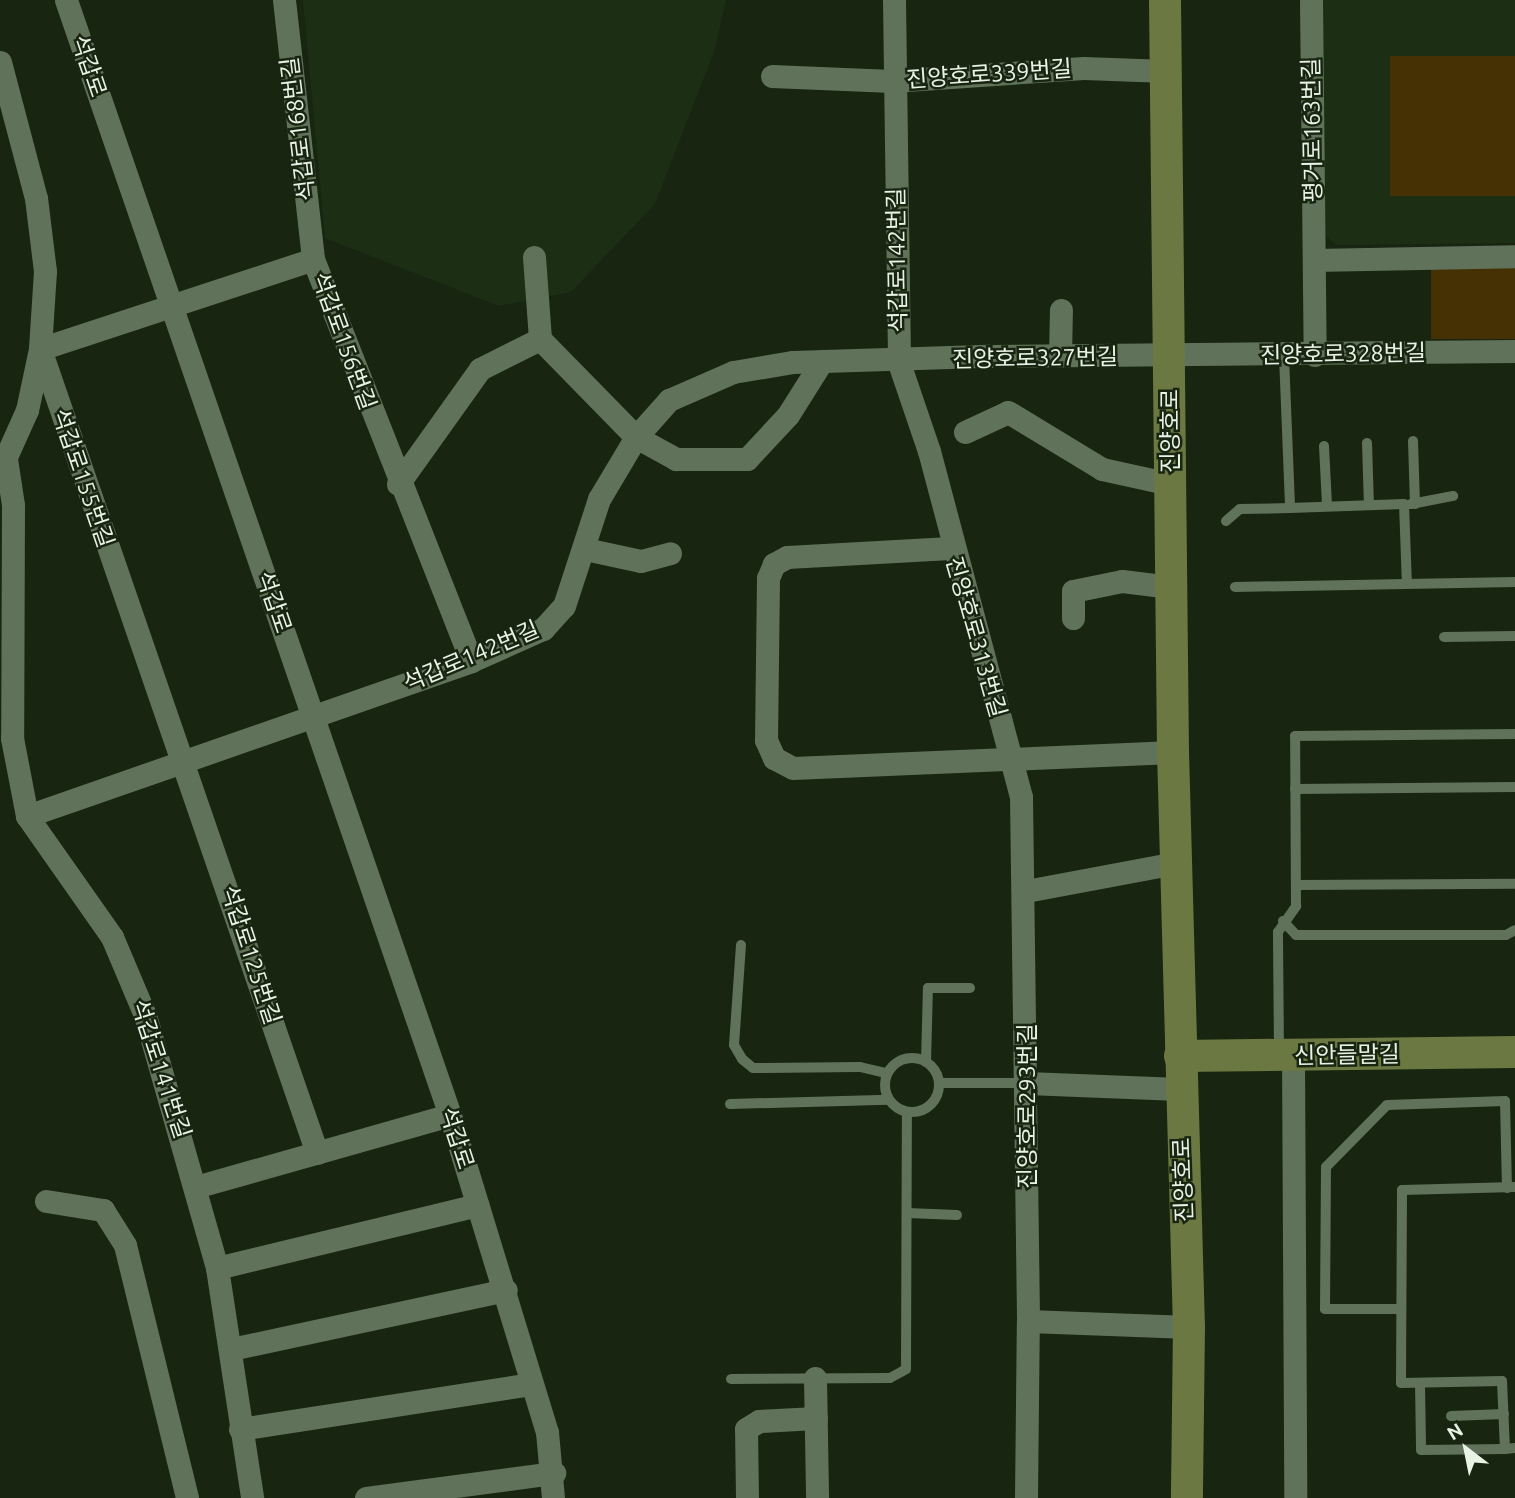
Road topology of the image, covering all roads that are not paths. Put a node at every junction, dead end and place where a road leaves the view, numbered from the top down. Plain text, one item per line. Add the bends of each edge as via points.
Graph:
1 (66, 0) edge
2 (284, 0) edge
3 (894, 0) edge
4 (1165, 0) edge
5 (1311, 0) edge
6 (0, 62) edge
7 (1166, 71) junction
8 (772, 76) dead end
9 (892, 81) junction
10 (1515, 256) edge
11 (534, 257) dead end
12 (313, 259) junction
13 (1314, 260) junction
14 (173, 308) junction
15 (1061, 310) dead end
16 (541, 339) junction
17 (40, 349) junction
18 (1515, 351) edge
19 (1284, 355) junction
20 (1315, 355) junction
21 (1060, 356) junction
22 (1171, 357) junction
23 (822, 361) junction
24 (899, 363) junction
25 (965, 432) dead end
26 (636, 437) junction
27 (1413, 441) dead end
28 (1367, 443) dead end
29 (1324, 446) dead end
30 (3, 465) edge
31 (0, 482) edge
32 (398, 484) junction
33 (1170, 484) junction
34 (1453, 496) dead end
35 (1410, 504) junction
36 (1369, 505) junction
37 (1326, 506) junction
38 (1290, 508) junction
39 (1226, 521) dead end
40 (950, 548) junction
41 (585, 549) junction
42 (670, 553) dead end
43 (1515, 582) edge
44 (1407, 584) junction
45 (1171, 587) junction
46 (1235, 587) dead end
47 (1073, 618) dead end
48 (1515, 636) edge
49 (1444, 637) dead end
50 (471, 661) junction
51 (313, 714) junction
52 (6, 732) edge
53 (1515, 734) edge
54 (1173, 752) junction
55 (1010, 755) junction
56 (186, 758) junction
57 (1515, 787) edge
58 (1296, 789) junction
59 (27, 816) junction
60 (1175, 863) junction
61 (1515, 884) edge
62 (1296, 885) junction
63 (1026, 891) junction
64 (1283, 921) junction
65 (1515, 930) edge
66 (741, 945) dead end
67 (970, 988) dead end
68 (1515, 1052) edge
69 (1180, 1056) junction
70 (1286, 1056) junction
71 (926, 1062) junction
72 (887, 1073) junction
73 (939, 1083) junction
74 (1027, 1083) junction
75 (1179, 1089) junction
76 (888, 1100) junction
77 (730, 1104) dead end
78 (907, 1112) junction
79 (450, 1115) junction
80 (317, 1153) junction
81 (199, 1186) junction
82 (1511, 1187) edge
83 (46, 1201) dead end
84 (478, 1205) junction
85 (908, 1213) junction
86 (957, 1214) dead end
87 (218, 1268) junction
88 (506, 1290) junction
89 (1401, 1309) junction
90 (1028, 1321) junction
91 (1189, 1327) junction
92 (231, 1349) junction
93 (815, 1378) junction
94 (731, 1379) dead end
95 (1420, 1383) junction
96 (532, 1384) junction
97 (1504, 1414) junction
98 (1451, 1416) dead end
99 (816, 1418) junction
100 (240, 1429) junction
101 (1510, 1448) edge
102 (554, 1474) junction
103 (187, 1498) edge
104 (251, 1498) edge
105 (366, 1498) edge
106 (553, 1498) edge
107 (747, 1498) edge
108 (817, 1498) edge
109 (1026, 1498) edge
110 (1187, 1498) edge
111 (1295, 1498) edge

1 - 14 street, 석갑로
2 - 12 street, 석갑로168번길
3 - 9 street, 진양호로339번길
4 - 7 street, 진양호로
5 - 13 street, 평거로163번길
6 - 17 street, 석갑로155번길 via 36,198 45,271
7 - 9 street, 진양호로339번길 via 1084,68
7 - 22 street, 진양호로
8 - 9 street
9 - 24 street, 석갑로142번길
10 - 13 street
11 - 16 street
12 - 14 street, 석갑로156번길
12 - 32 street, 석갑로156번길
13 - 20 street, 평거로163번길
14 - 17 street
14 - 51 street, 석갑로
15 - 21 street
16 - 26 street
16 - 32 street via 480,369
17 - 30 street, 석갑로155번길 via 27,410
17 - 56 street, 석갑로155번길
18 - 20 street, 진양호로328번길
19 - 20 street, 진양호로328번길
19 - 22 street, 진양호로328번길
19 - 38 lane
21 - 22 street, 진양호로327번길
21 - 24 street, 진양호로327번길
22 - 33 street, 진양호로
23 - 24 street, 석갑로142번길
23 - 26 street, 석갑로142번길 via 733,372 669,400
23 - 26 street via 788,415 747,459 676,459
24 - 40 street, 진양호로313번길 via 929,451
25 - 33 street via 1008,412 1102,468
26 - 41 street, 석갑로142번길 via 599,499
27 - 35 lane
28 - 36 lane
29 - 37 lane
30 - 31 street, 석갑로155번길
30 - 52 street via 13,505
32 - 50 street, 석갑로156번길
33 - 45 street, 진양호로
34 - 35 lane
35 - 36 lane
35 - 44 lane
36 - 37 lane
37 - 38 lane
38 - 39 lane via 1240,509
40 - 55 street, 진양호로313번길
40 - 55 street via 787,557 774,564 768,578 766,740 774,758 793,768
41 - 42 street via 641,561
41 - 50 street, 석갑로142번길 via 564,606 543,629
43 - 44 lane
44 - 46 lane
45 - 47 street via 1122,581 1073,591
45 - 54 street, 진양호로
48 - 49 lane
50 - 51 street, 석갑로142번길
51 - 56 street
51 - 79 street, 석갑로
52 - 59 street, 석갑로141번길
53 - 58 lane via 1295,736
54 - 55 street
54 - 60 street, 진양호로
55 - 63 street, 진양호로313번길 via 1021,797
56 - 59 street
56 - 80 street, 석갑로125번길
57 - 58 lane
58 - 62 lane
59 - 81 street, 석갑로141번길 via 112,937 145,1015
60 - 63 street
60 - 69 street, 진양호로
61 - 62 lane
62 - 64 lane via 1296,906
63 - 74 street, 진양호로293번길
64 - 65 lane via 1296,935 1506,935
64 - 70 lane
66 - 72 lane via 734,1045 742,1059 753,1068 860,1067
67 - 71 lane via 928,988
68 - 70 street, 신안들말길
69 - 70 street, 신안들말길
69 - 75 street, 진양호로
70 - 111 street
71 - 72 lane via 908,1058
71 - 73 lane
72 - 76 lane
73 - 74 lane
73 - 78 lane via 929,1107
74 - 75 street
74 - 90 street, 진양호로293번길
75 - 91 street, 진양호로
76 - 77 lane
76 - 78 lane
78 - 85 lane
79 - 80 street
79 - 84 street, 석갑로
80 - 81 street
81 - 87 street, 석갑로141번길
82 - 89 lane via 1402,1190
82 - 89 lane via 1505,1101 1387,1105 1326,1167 1325,1309
83 - 103 street via 103,1210 125,1245
84 - 87 street
84 - 88 street, 석갑로
85 - 86 lane
85 - 93 lane via 906,1369 891,1378
87 - 92 street, 석갑로141번길
88 - 92 street
88 - 96 street, 석갑로
89 - 95 lane via 1401,1383
90 - 91 street
90 - 109 street, 진양호로293번길
91 - 110 street, 진양호로
92 - 100 street, 석갑로141번길
93 - 94 lane
93 - 99 street
95 - 97 lane via 1503,1381
95 - 101 lane via 1421,1450
96 - 100 street
96 - 102 street, 석갑로
97 - 98 lane
97 - 101 lane
99 - 107 street via 759,1421 746,1429
99 - 108 street
100 - 104 street, 석갑로141번길
102 - 105 street
102 - 106 street, 석갑로

